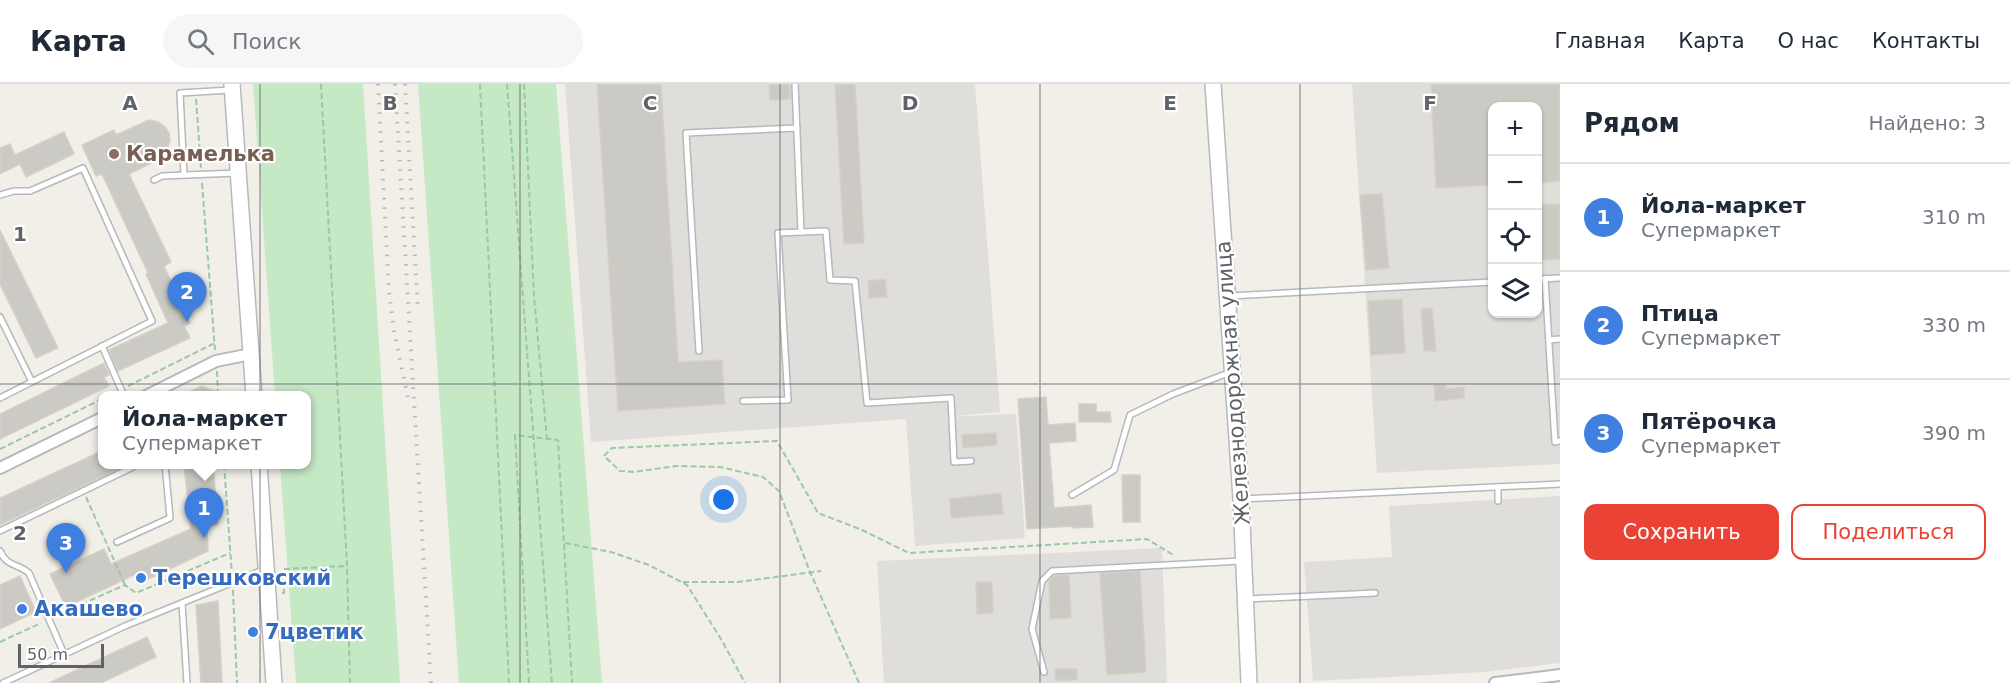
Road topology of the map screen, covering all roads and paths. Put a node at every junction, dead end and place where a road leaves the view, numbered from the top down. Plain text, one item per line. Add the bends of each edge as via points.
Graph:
1 (321, 84) edge
2 (480, 84) edge
3 (507, 84) edge
4 (524, 84) edge
5 (795, 84) edge
6 (1213, 84) edge
7 (233, 87) edge
8 (195, 92) junction
9 (797, 128) junction
10 (239, 173) junction
11 (201, 174) junction
12 (184, 175) junction
13 (154, 180) dead end
14 (0, 195) edge
15 (801, 232) junction
16 (1560, 278) edge
17 (1545, 279) joint
18 (1488, 282) edge
19 (1227, 297) junction
20 (0, 317) edge
21 (1560, 339) edge
22 (1549, 340) junction
23 (215, 343) junction
24 (102, 346) junction
25 (699, 351) dead end
26 (251, 354) junction
27 (216, 361) junction
28 (1232, 372) junction
29 (32, 382) junction
30 (123, 391) edge
31 (125, 391) edge
32 (156, 391) edge
33 (219, 391) edge
34 (254, 391) edge
35 (0, 398) edge
36 (98, 401) edge
37 (743, 401) dead end
38 (98, 420) edge
39 (533, 437) junction
40 (547, 439) junction
41 (1560, 441) edge
42 (0, 449) edge
43 (971, 461) dead end
44 (0, 468) edge
45 (129, 469) edge
46 (165, 469) edge
47 (259, 469) edge
48 (1560, 484) edge
49 (1498, 487) junction
50 (83, 491) junction
51 (1072, 495) dead end
52 (1241, 499) junction
53 (1498, 501) dead end
54 (0, 531) edge
55 (117, 542) dead end
56 (565, 543) junction
57 (0, 551) edge
58 (230, 553) dead end
59 (1244, 561) junction
60 (1188, 564) junction
61 (347, 566) junction
62 (266, 569) junction
63 (821, 571) dead end
64 (810, 572) junction
65 (681, 582) junction
66 (125, 585) junction
67 (1375, 592) dead end
68 (268, 594) junction
69 (1246, 599) junction
70 (182, 603) junction
71 (49, 619) junction
72 (0, 642) edge
73 (64, 654) junction
74 (1044, 672) dead end
75 (1560, 675) edge
76 (3, 683) edge
77 (187, 683) edge
78 (274, 683) edge
79 (350, 683) edge
80 (509, 683) edge
81 (529, 683) edge
82 (552, 683) edge
83 (572, 683) edge
84 (745, 683) edge
85 (860, 683) edge
86 (1249, 683) edge
87 (1495, 683) edge

1 - 61 path
2 - 80 path
3 - 39 path
4 - 40 path via 534,296
5 - 9 lane
6 - 19 street, Железнодорожная улица
7 - 8 lane
7 - 10 street
8 - 11 path
8 - 12 lane via 180,93
9 - 15 lane
9 - 25 lane via 686,133
10 - 11 lane
10 - 26 street
11 - 12 lane
11 - 23 path
12 - 13 lane
14 - 24 lane via 30,191 83,168 152,321
15 - 37 lane via 778,233 788,400
15 - 43 lane via 826,231 830,280 855,281 867,403 951,398 954,462
16 - 17 lane
17 - 22 lane
18 - 19 lane
19 - 28 street, Железнодорожная улица
20 - 29 lane
21 - 22 lane
22 - 41 lane via 1555,442
23 - 27 path
23 - 31 path
24 - 29 lane
24 - 30 lane
26 - 27 street
26 - 34 street
27 - 32 street
27 - 33 path
28 - 51 lane via 1130,415 1114,470
28 - 52 street, Железнодорожная улица
29 - 35 lane
36 - 42 path
38 - 44 street
39 - 40 path
39 - 81 path via 515,435
39 - 82 path
40 - 56 path via 558,440
45 - 50 lane
46 - 55 lane via 170,518
47 - 62 street
48 - 49 lane
49 - 52 lane
49 - 53 lane
50 - 54 lane
50 - 66 path
52 - 59 street, Железнодорожная улица
56 - 65 path via 611,552
56 - 83 path
57 - 71 lane via 10,565 21,566 29,573
58 - 66 path via 136,593
59 - 60 lane
59 - 69 street, Железнодорожная улица
60 - 64 path via 1147,539 909,553 818,513 777,441 612,448 604,456 621,471 720,467 763,477 779,491
60 - 74 lane via 1052,571 1042,581 1032,629
61 - 68 path via 283,569 284,593
61 - 79 path
62 - 68 street
62 - 70 lane
63 - 64 path
64 - 65 path via 738,582
64 - 85 path
65 - 84 path via 687,585
66 - 71 path
67 - 69 lane
68 - 78 street
69 - 86 street, Железнодорожная улица
70 - 73 lane
70 - 77 lane
71 - 72 path
71 - 73 lane
73 - 76 lane
75 - 87 street

